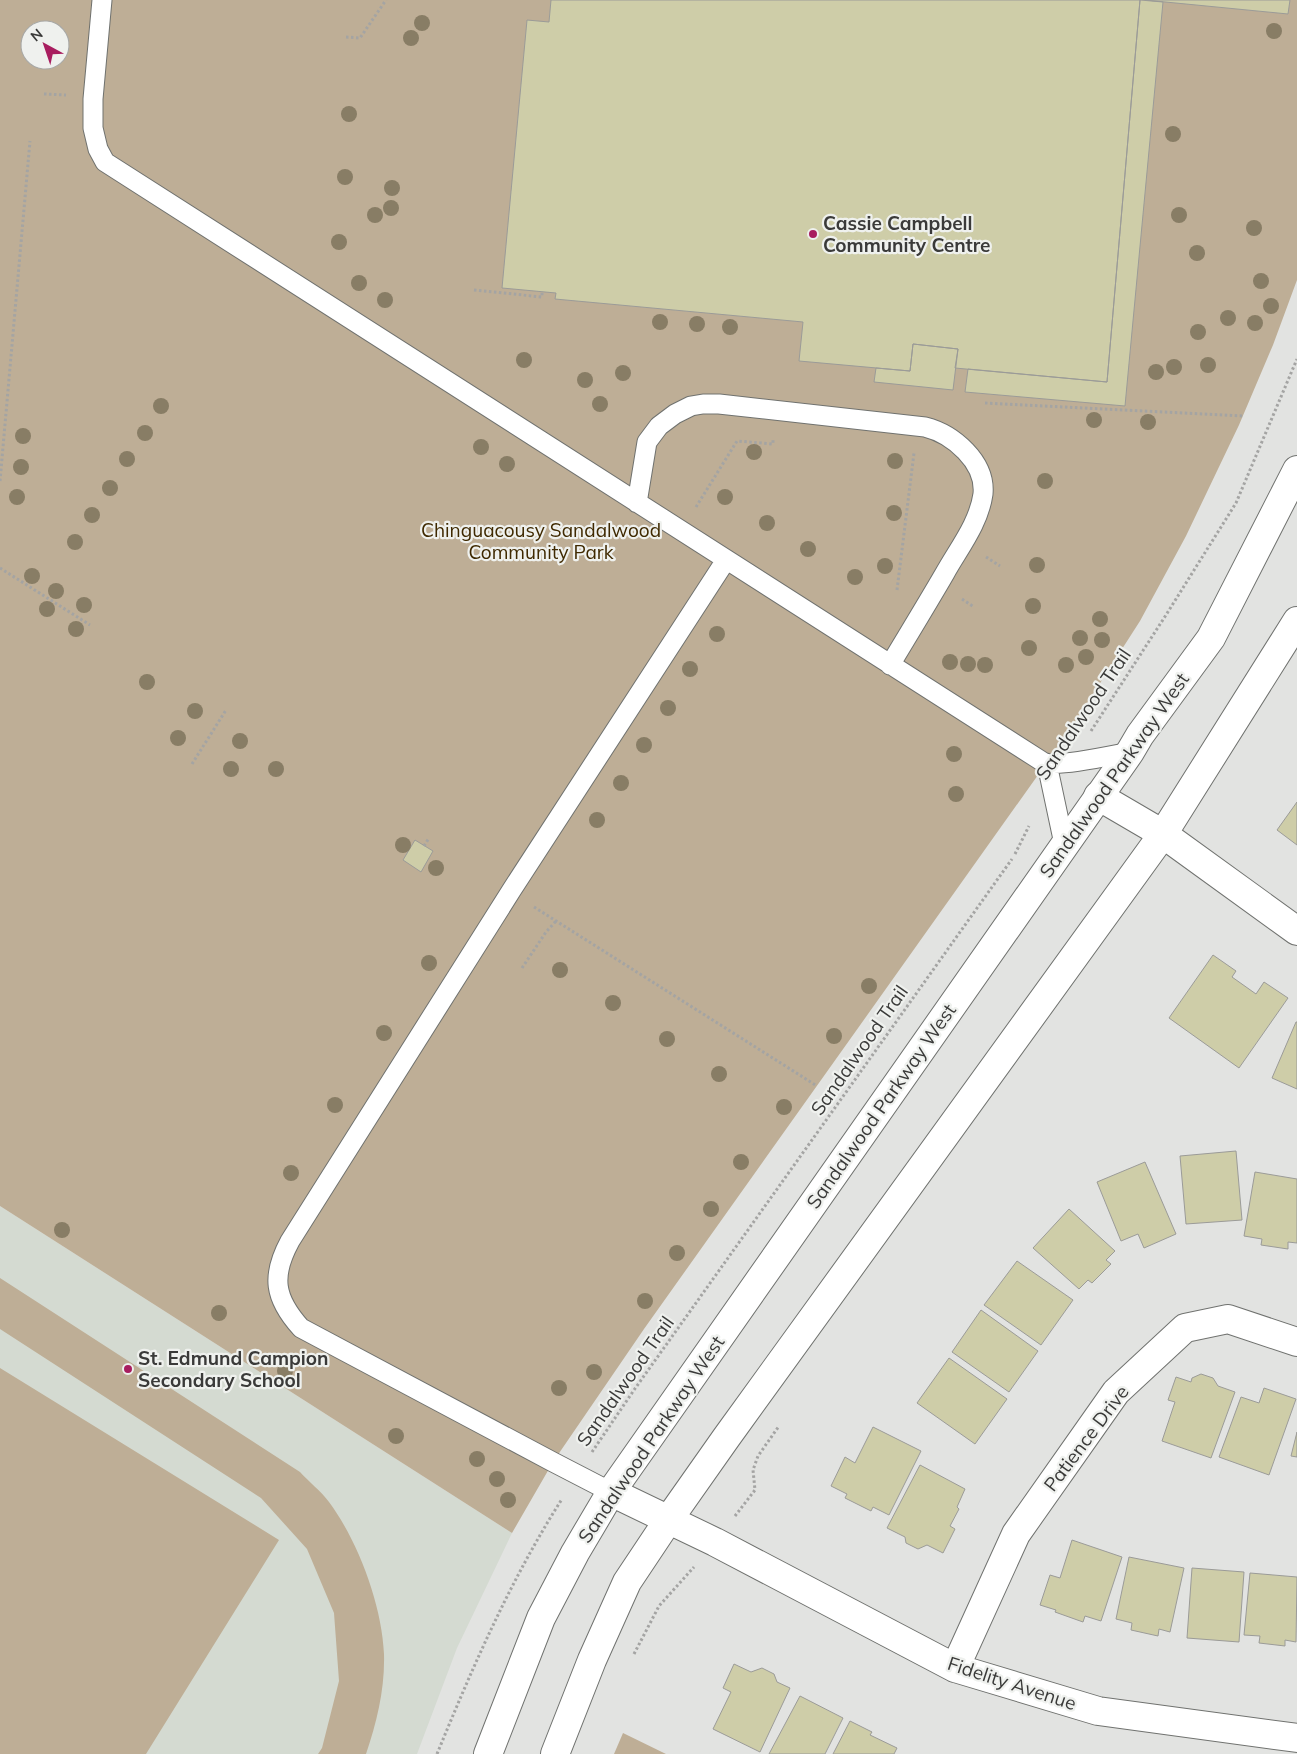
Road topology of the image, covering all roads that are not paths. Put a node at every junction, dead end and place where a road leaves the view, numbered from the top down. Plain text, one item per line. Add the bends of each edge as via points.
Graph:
1 (102, 0) edge
2 (1297, 470) edge
3 (637, 503) junction
4 (726, 560) junction
5 (1297, 621) edge
6 (890, 666) junction
7 (1130, 752) junction
8 (1047, 764) junction
9 (1098, 796) junction
10 (1162, 834) junction
11 (1064, 844) junction
12 (1297, 931) edge
13 (1297, 1342) edge
14 (611, 1492) junction
15 (669, 1519) junction
16 (955, 1668) junction
17 (1297, 1738) edge
18 (488, 1754) edge
19 (555, 1754) edge

1 - 3 lane via 93,128 105,162
2 - 7 main road, Sandalwood Parkway West via 1211,638
3 - 4 lane
3 - 6 lane via 647,442 659,426 697,404 925,426 950,437 979,472 982,496 974,524
4 - 6 lane
4 - 14 lane via 511,891 290,1241 281,1258 278,1277 280,1296 288,1313 301,1328
5 - 10 main road
6 - 8 lane
7 - 8 lane
7 - 9 main road, Sandalwood Parkway West
8 - 11 lane
9 - 10 main road
9 - 11 main road, Sandalwood Parkway West
10 - 12 main road
10 - 15 main road
11 - 14 main road, Sandalwood Parkway West
13 - 16 main road, Patience Drive via 1228,1319 1185,1328 1116,1392 1016,1534
14 - 15 main road, Fidelity Avenue
14 - 18 main road, Sandalwood Parkway West via 541,1618
15 - 16 main road, Fidelity Avenue
15 - 19 main road via 627,1582
16 - 17 main road, Fidelity Avenue via 1098,1711

